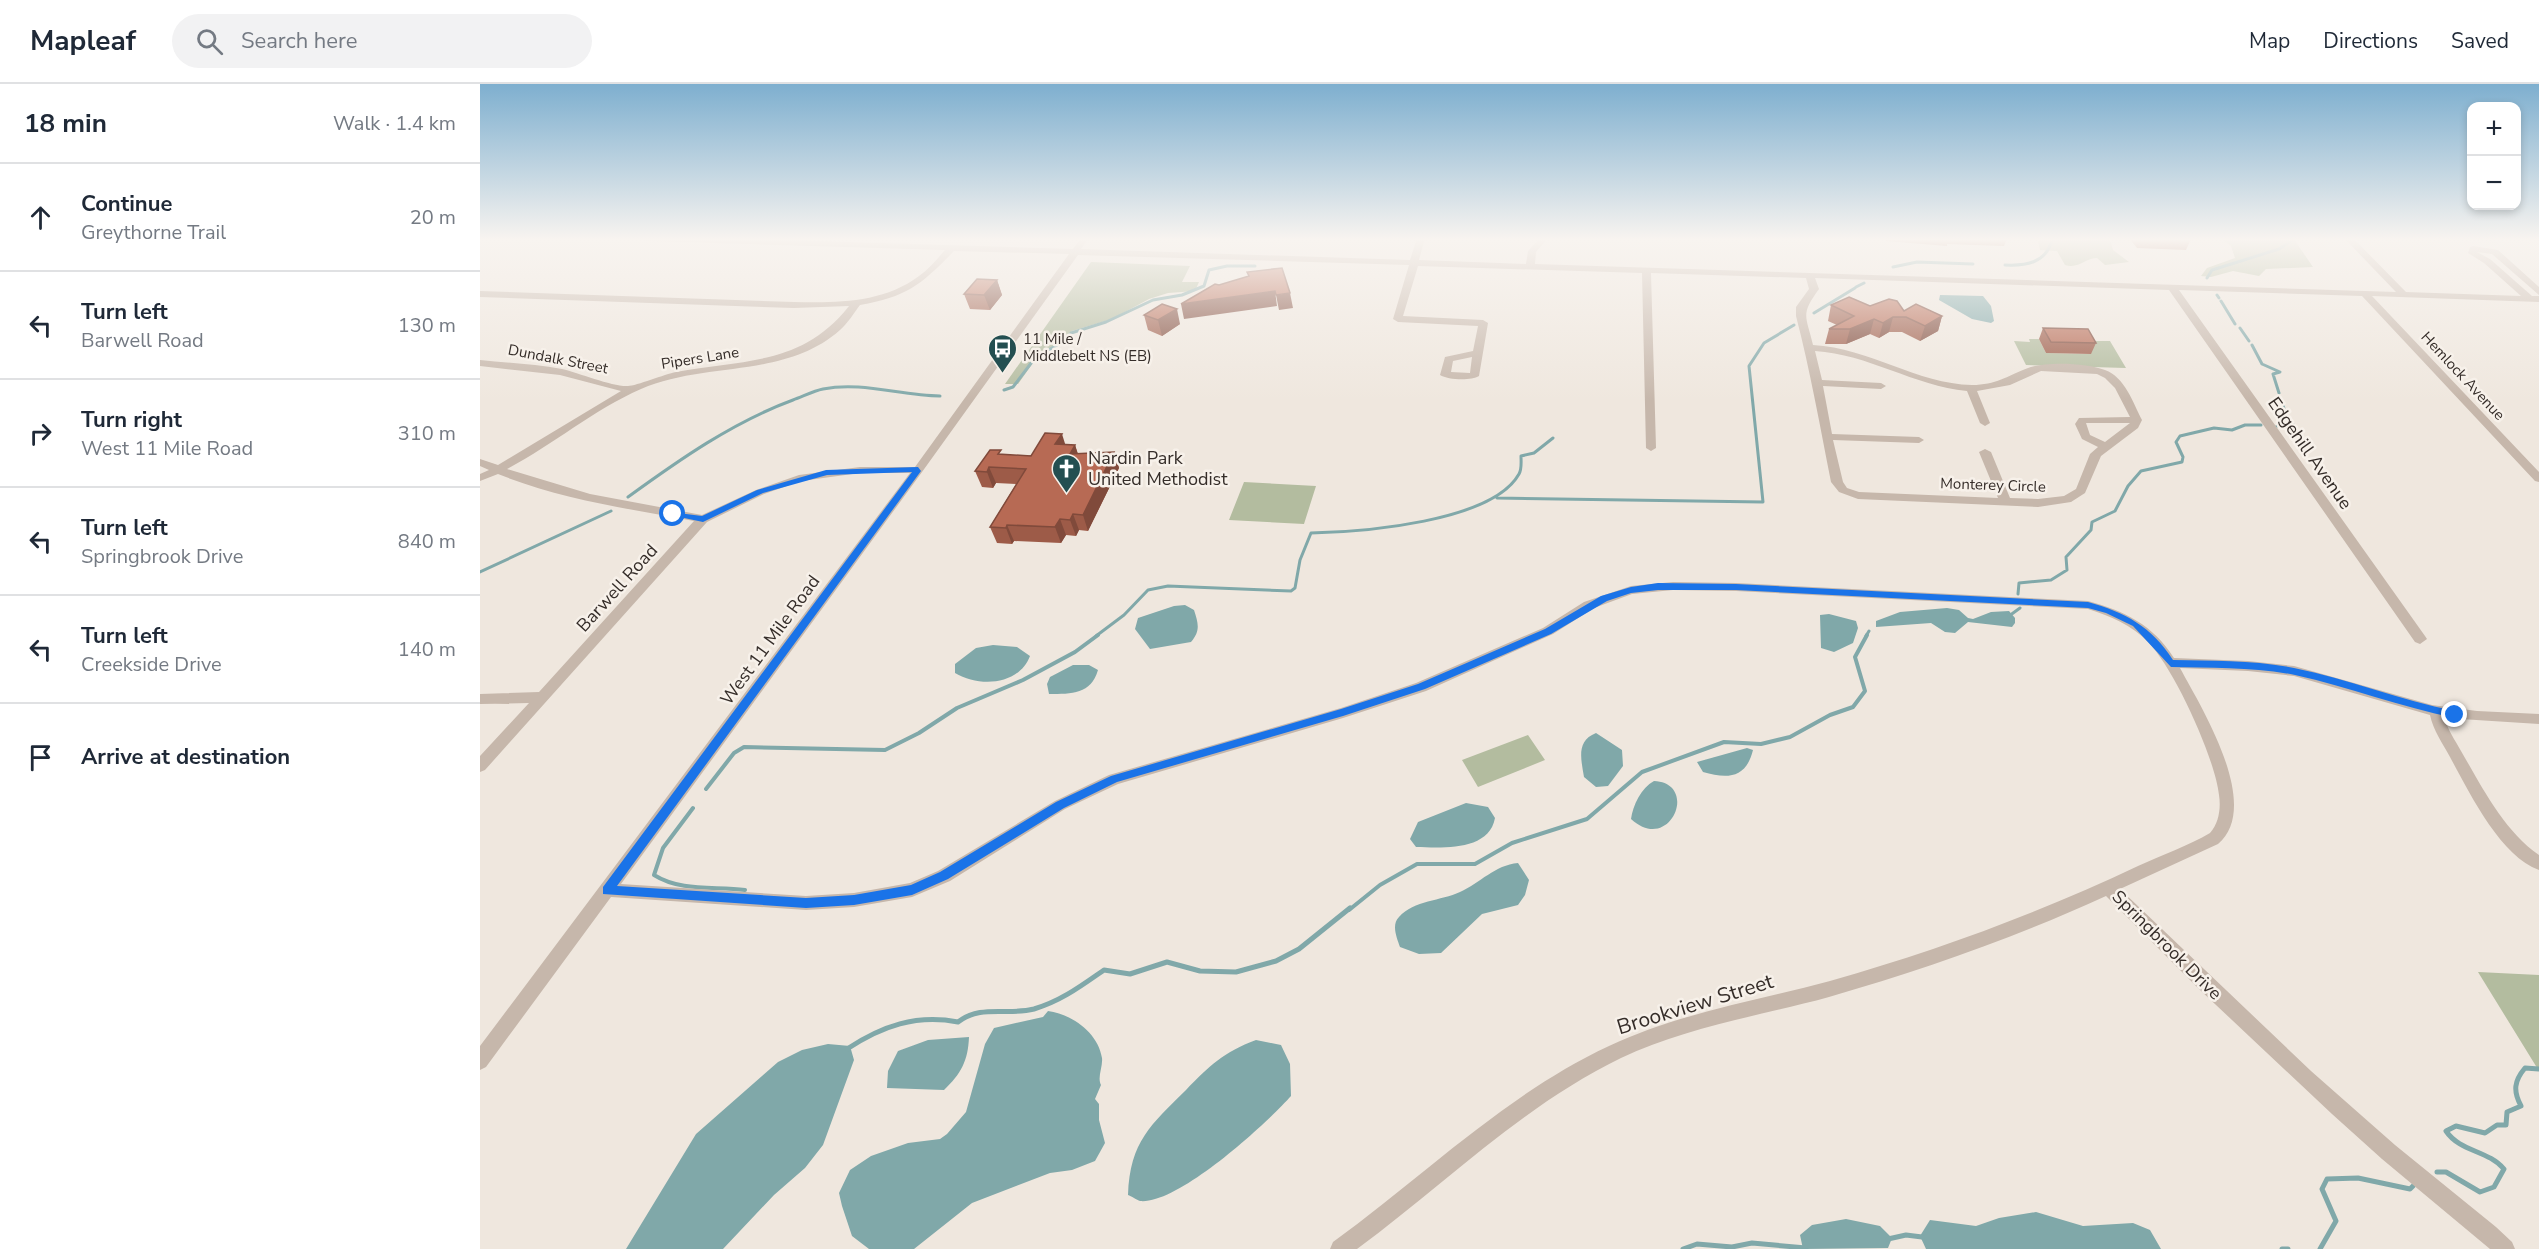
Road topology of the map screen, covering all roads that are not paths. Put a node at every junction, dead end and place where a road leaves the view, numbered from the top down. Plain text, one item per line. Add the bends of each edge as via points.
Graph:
1 (890, 292) edge
2 (1045, 292) edge
3 (1405, 292) edge
4 (1647, 292) edge
5 (1812, 292) edge
6 (2176, 292) edge
7 (2320, 292) edge
8 (2401, 292) edge
9 (480, 294) edge
10 (2365, 294) junction
11 (2404, 295) junction
12 (2534, 299) edge
13 (857, 303) junction
14 (1808, 348) junction
15 (1478, 353) dead end
16 (480, 363) edge
17 (1818, 383) junction
18 (1881, 386) dead end
19 (1971, 388) junction
20 (630, 390) junction
21 (2137, 420) junction
22 (1984, 423) dead end
23 (1827, 437) junction
24 (1919, 440) dead end
25 (2104, 446) junction
26 (1651, 448) dead end
27 (1985, 452) dead end
28 (480, 462) edge
29 (498, 470) junction
30 (918, 470) junction
31 (480, 478) edge
32 (2539, 479) edge
33 (2006, 502) junction
34 (703, 519) junction
35 (2420, 639) dead end
36 (2171, 663) junction
37 (544, 697) junction
38 (480, 699) edge
39 (2436, 711) junction
40 (2539, 719) edge
41 (480, 766) edge
42 (2539, 863) edge
43 (2108, 888) junction
44 (607, 890) junction
45 (480, 1061) edge
46 (1340, 1249) edge
47 (2505, 1249) edge

1 - 13 street
2 - 30 street, West 11 Mile Road
3 - 15 street via 1398,319 1483,323
4 - 26 street
5 - 14 street, Monterey Circle via 1801,307
6 - 35 street, Edgehill Avenue
7 - 10 street
8 - 11 street
9 - 13 street via 794,305
10 - 11 street
10 - 32 street, Hemlock Avenue
11 - 12 street
13 - 20 street, Pipers Lane via 839,328 798,352 752,365 661,379
14 - 17 street, Monterey Circle
14 - 19 street via 1858,354 1936,384
16 - 20 street, Dundalk Street via 560,372
17 - 18 street
17 - 23 street, Monterey Circle
19 - 21 street via 2011,381 2038,368 2094,370 2113,379
19 - 22 street
20 - 29 street, Pipers Lane
21 - 25 street, Monterey Circle
21 - 25 street via 2083,420 2080,424 2086,437
23 - 24 street
23 - 33 street, Monterey Circle via 1837,482 1844,490 1858,495
25 - 33 street, Monterey Circle via 2090,466 2081,491 2052,502
27 - 33 street
28 - 29 street
29 - 31 street, Pipers Lane
29 - 34 street via 568,493
30 - 34 street, Barwell Road via 860,470 799,478
30 - 44 street, West 11 Mile Road
34 - 37 street, Barwell Road
36 - 39 street via 2292,671
36 - 43 street, Springbrook Drive via 2216,756 2227,794 2226,817 2215,838
36 - 44 street, Springbrook Drive via 2136,624 2088,605 1736,587 1643,588 1616,593 1548,631 1421,687 1114,779 1060,805 944,876 912,890 806,903
37 - 38 street
37 - 41 street, Barwell Road
39 - 40 street
39 - 42 street via 2439,724 2488,807 2519,847
43 - 46 street, Brookview Street via 1902,967 1654,1036 1615,1052 1527,1105
43 - 47 street, Springbrook Drive via 2188,969 2375,1140
44 - 45 street, West 11 Mile Road

